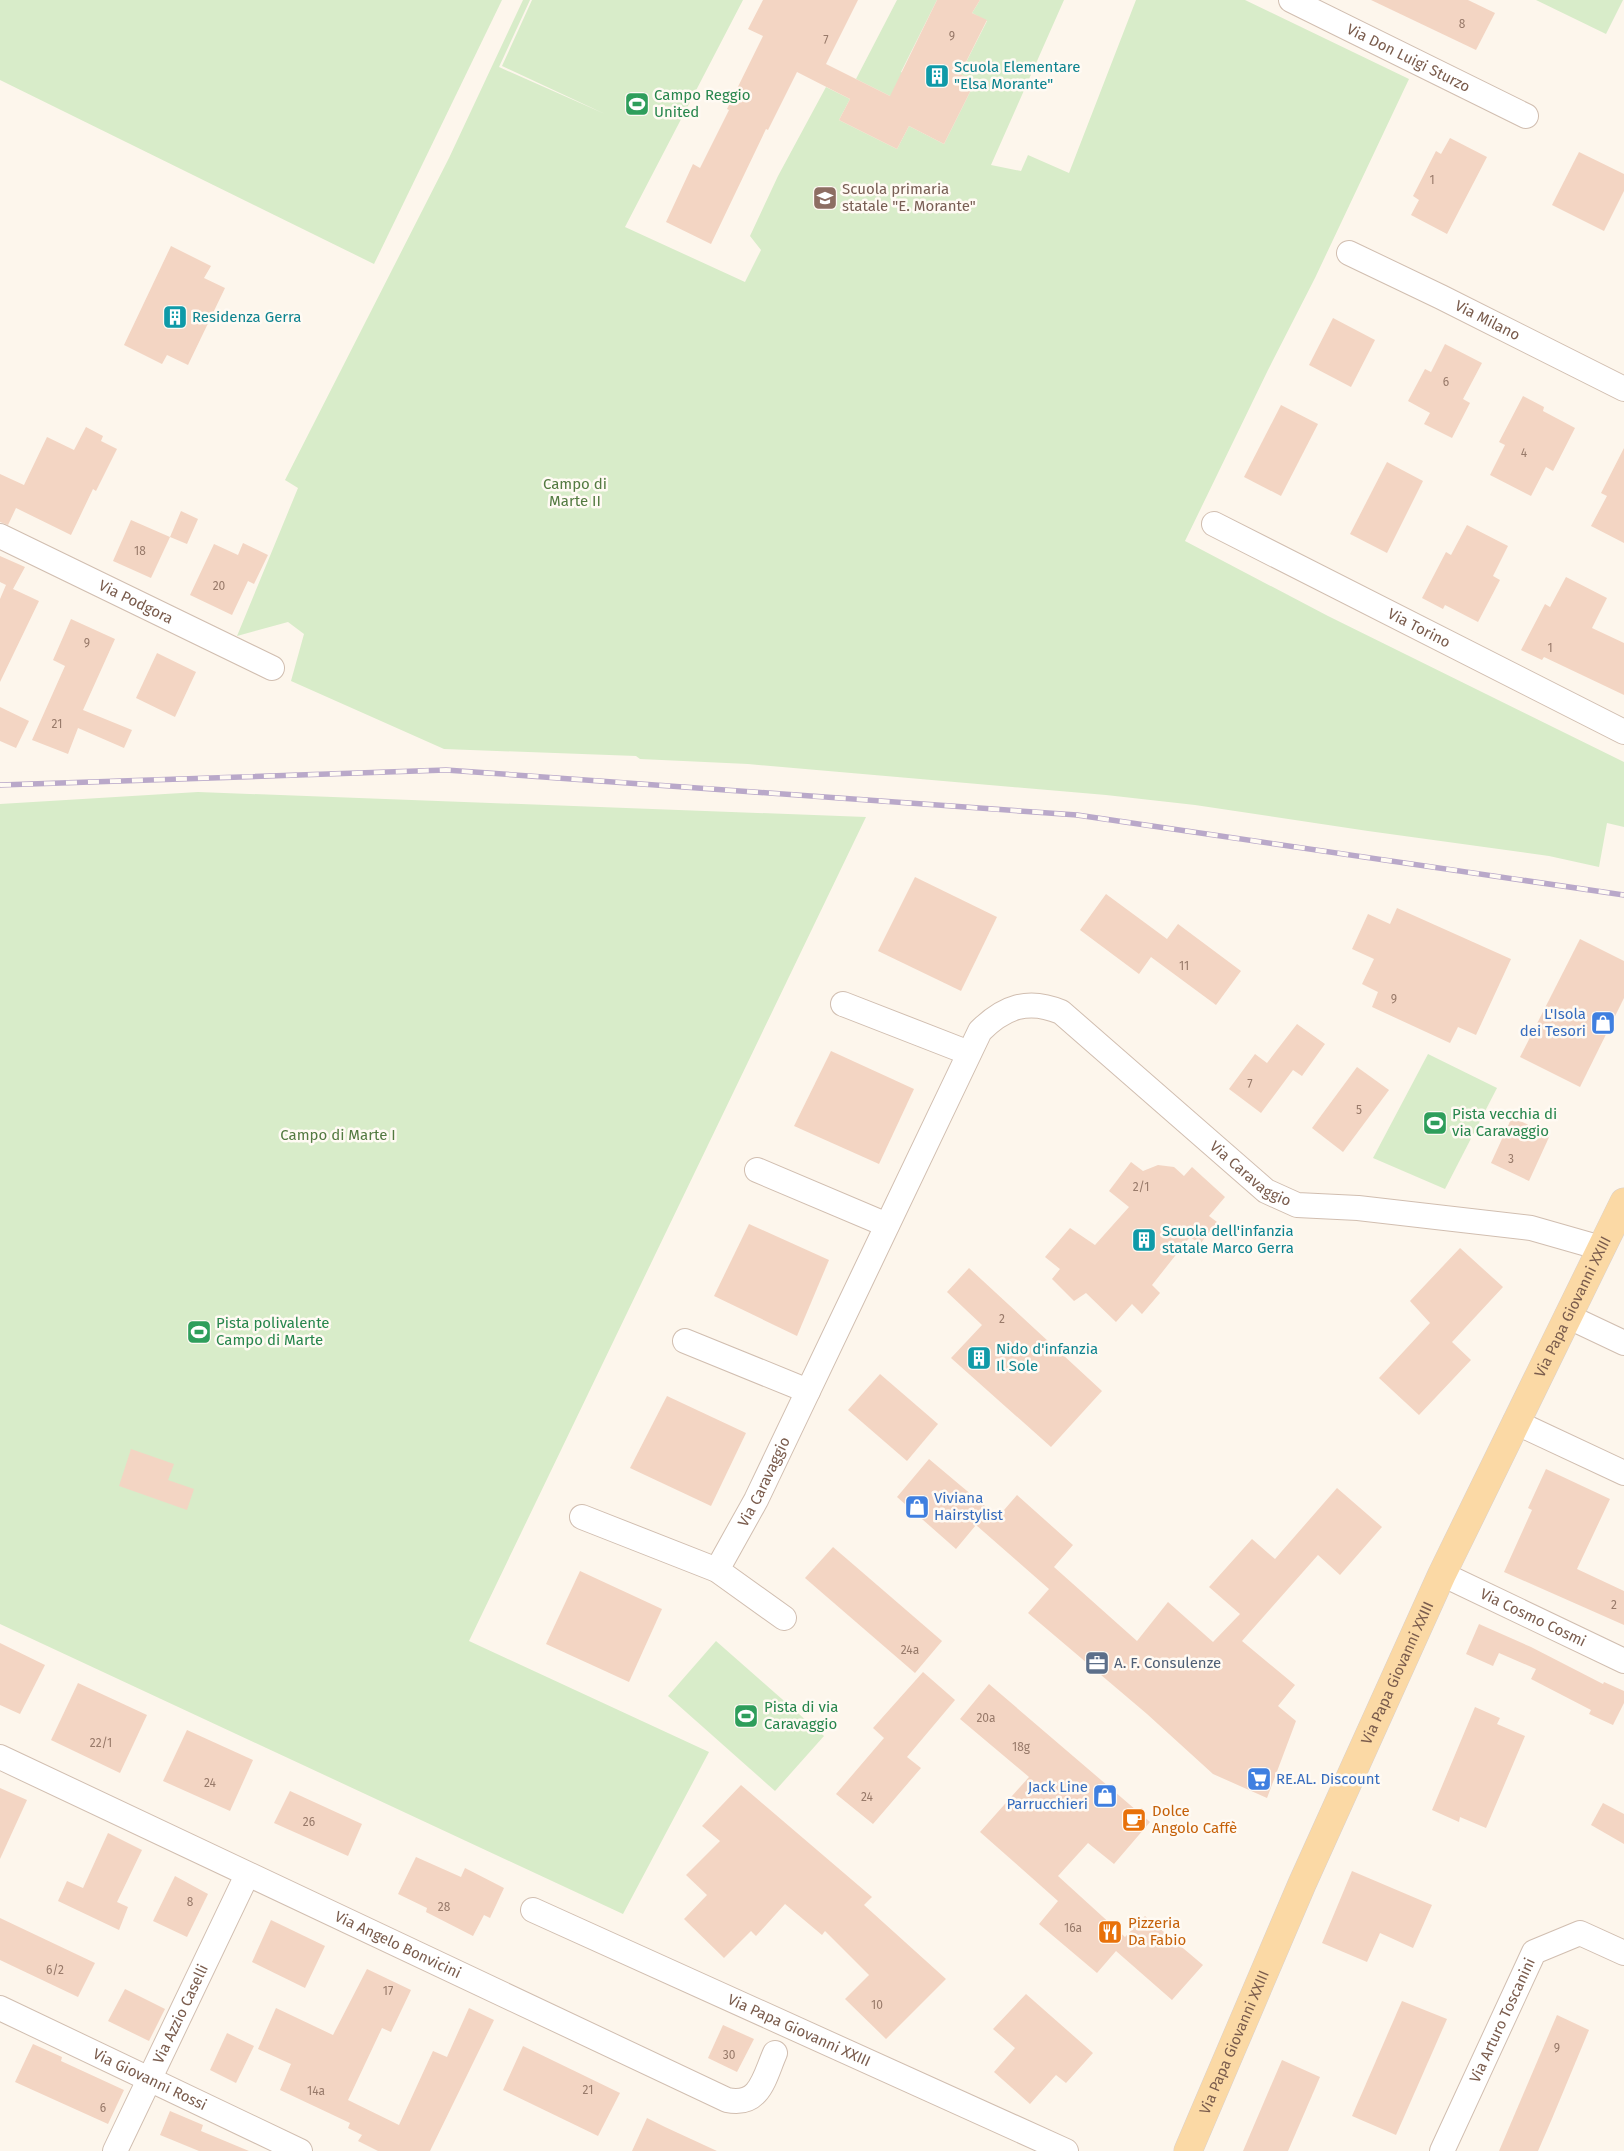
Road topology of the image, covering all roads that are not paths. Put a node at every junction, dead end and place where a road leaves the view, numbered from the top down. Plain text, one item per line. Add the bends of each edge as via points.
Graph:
1 (1291, 0) edge
2 (1526, 116) dead end
3 (1349, 253) dead end
4 (1624, 389) edge
5 (1214, 524) dead end
6 (0, 536) edge
7 (272, 668) dead end
8 (1624, 732) edge
9 (843, 1004) dead end
10 (969, 1053) junction
11 (757, 1170) dead end
12 (1624, 1202) edge
13 (887, 1225) junction
14 (1601, 1248) junction
15 (1567, 1316) junction
16 (685, 1341) dead end
17 (1624, 1343) edge
18 (808, 1391) junction
19 (1516, 1422) junction
20 (1624, 1473) edge
21 (582, 1517) dead end
22 (717, 1570) junction
23 (1442, 1574) junction
24 (784, 1618) dead end
25 (1624, 1661) edge
26 (0, 1757) edge
27 (247, 1875) junction
28 (533, 1910) dead end
29 (1624, 1953) edge
30 (0, 2008) edge
31 (775, 2053) dead end
32 (148, 2078) junction
33 (115, 2151) edge
34 (300, 2151) edge
35 (1066, 2151) edge
36 (1188, 2151) edge
37 (1442, 2151) edge

1 - 2 street, Via Don Luigi Sturzo
3 - 4 street, Via Milano
5 - 8 street, Via Torino
6 - 7 street, Via Podgora
9 - 10 street
10 - 13 street, Via Caravaggio
10 - 14 street, Via Caravaggio via 980,1031 1001,1013 1031,1004 1046,1006 1060,1012 1266,1191 1297,1205 1358,1208 1531,1228
11 - 13 street
12 - 14 main road, Via Papa Giovanni XXIII
13 - 18 street, Via Caravaggio
14 - 15 main road, Via Papa Giovanni XXIII
15 - 17 street
15 - 19 main road, Via Papa Giovanni XXIII
16 - 18 street
18 - 22 street, Via Caravaggio via 756,1500
19 - 20 street
19 - 23 main road, Via Papa Giovanni XXIII
21 - 22 street
22 - 24 street
23 - 25 street, Via Cosmo Cosmi
23 - 36 main road, Via Papa Giovanni XXIII via 1302,1884
26 - 27 street, Via Angelo Bonvicini
27 - 31 street, Via Angelo Bonvicini via 727,2100 742,2102 756,2095
27 - 32 street, Via Azzio Caselli
28 - 35 street, Via Papa Giovanni XXIII
29 - 37 street, Via Arturo Toscanini via 1580,1933 1534,1952
30 - 32 street, Via Giovanni Rossi
32 - 33 street, Via Azzio Caselli
32 - 34 street, Via Giovanni Rossi

